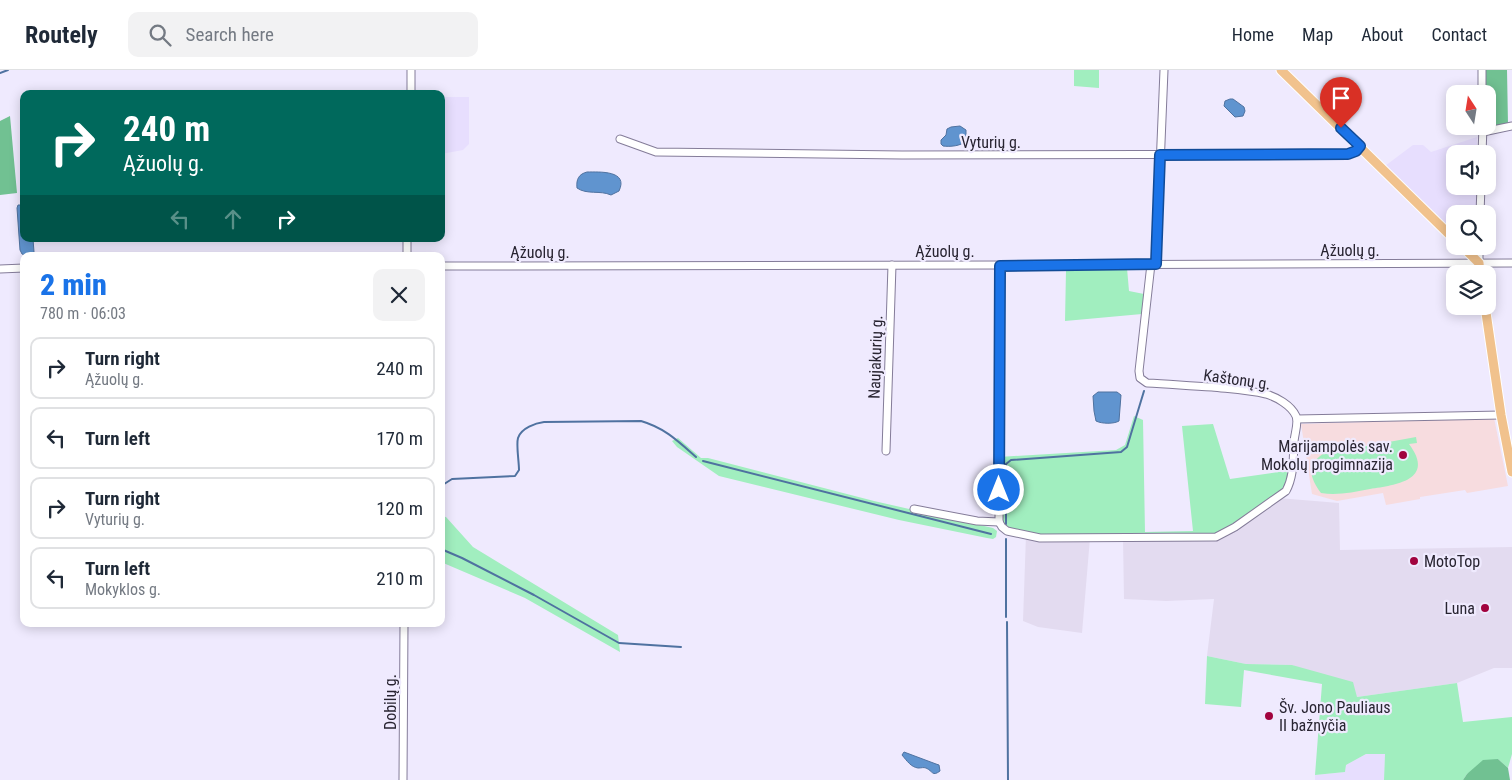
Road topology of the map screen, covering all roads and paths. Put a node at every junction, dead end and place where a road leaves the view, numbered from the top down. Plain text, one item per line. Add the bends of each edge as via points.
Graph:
1 (411, 70) edge
2 (1164, 70) edge
3 (1281, 70) edge
4 (1482, 70) edge
5 (1482, 85) edge
6 (411, 90) edge
7 (1512, 126) edge
8 (1496, 128) edge
9 (620, 139) dead end
10 (1360, 146) junction
11 (1160, 155) junction
12 (1446, 231) edge
13 (1471, 255) edge
14 (1479, 255) edge
15 (1479, 263) junction
16 (1512, 263) edge
17 (1154, 264) junction
18 (892, 265) junction
19 (445, 266) edge
20 (1000, 266) junction
21 (20, 268) edge
22 (0, 269) edge
23 (1486, 315) edge
24 (1501, 415) junction
25 (1297, 420) junction
26 (886, 451) dead end
27 (1512, 472) edge
28 (914, 508) dead end
29 (999, 522) junction
30 (404, 627) edge
31 (403, 780) edge

1 - 6 street
2 - 11 street
3 - 10 main road
4 - 5 street
7 - 8 street
9 - 11 street, Vyturių g. via 656,152
10 - 11 street, Vyturių g. via 1348,154
10 - 12 main road
11 - 17 street
13 - 15 main road
14 - 15 street
15 - 16 street, Ąžuolų g.
15 - 17 street, Ąžuolų g.
17 - 20 street, Ąžuolų g.
17 - 25 street, Kaštonų g. via 1140,378 1147,383 1266,394 1282,402
18 - 19 street, Ąžuolų g.
18 - 20 street, Ąžuolų g.
18 - 26 street, Naujakurių g.
20 - 29 street
21 - 22 street
23 - 24 main road
24 - 25 street
24 - 27 main road
25 - 29 street via 1293,470 1286,491 1216,537 1040,538 1007,531
28 - 29 street via 977,521
30 - 31 street, Dobilų g.

